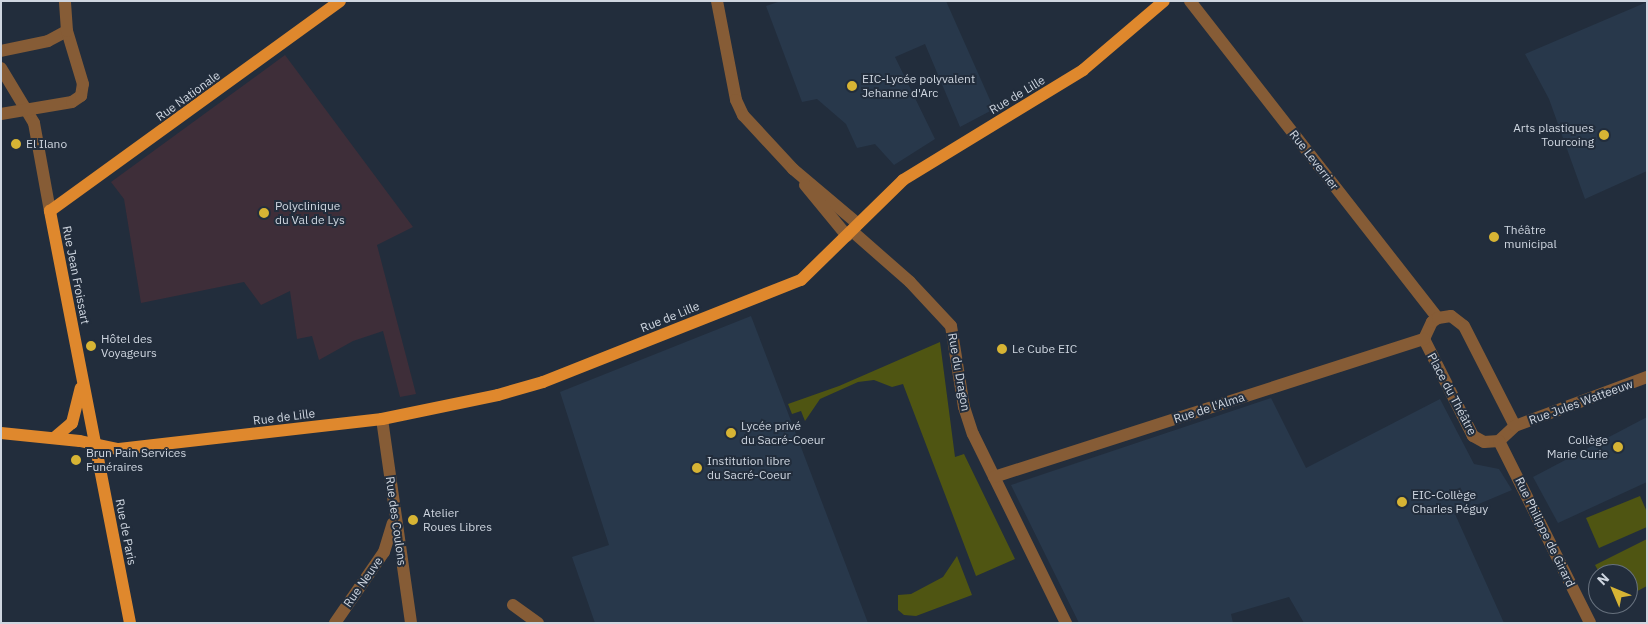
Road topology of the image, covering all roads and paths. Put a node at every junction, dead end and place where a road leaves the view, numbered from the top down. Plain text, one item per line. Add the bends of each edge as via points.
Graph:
1 (65, 1) edge
2 (340, 1) edge
3 (717, 1) edge
4 (1164, 1) edge
5 (1190, 1) edge
6 (68, 26) junction
7 (1, 51) edge
8 (1, 68) edge
9 (28, 110) junction
10 (1, 114) edge
11 (50, 212) junction
12 (852, 230) junction
13 (1438, 318) junction
14 (1424, 340) junction
15 (82, 377) junction
16 (1647, 377) edge
17 (382, 419) junction
18 (1515, 426) junction
19 (1, 432) edge
20 (54, 438) junction
21 (1499, 441) junction
22 (96, 446) junction
23 (994, 477) junction
24 (394, 511) junction
25 (514, 605) dead end
26 (130, 623) edge
27 (335, 623) edge
28 (411, 623) edge
29 (538, 623) edge
30 (1066, 623) edge
31 (1590, 623) edge

1 - 6 street
2 - 11 main road, Rue Nationale
3 - 12 street, Rue du Dragon via 739,108 754,130
4 - 12 main road, Rue de Lille via 1077,74 912,174
5 - 13 street, Rue Leverrier
6 - 7 street via 48,41
6 - 9 street via 83,84 81,96 72,102
8 - 9 street, Rue Jean Froissart
9 - 10 street
9 - 11 street, Rue Jean Froissart via 34,123
11 - 15 main road, Rue Jean Froissart
12 - 17 main road, Rue de Lille via 810,273 790,285 529,387
12 - 23 street, Rue du Dragon via 910,282 951,326 964,407
13 - 14 street, Place du Théâtre via 1428,327
13 - 18 street via 1451,316 1464,326
14 - 21 street, Place du Théâtre via 1470,432 1479,441
14 - 23 street, Rue de l'Alma
15 - 20 main road via 75,416
15 - 22 main road, Rue Jean Froissart
16 - 18 street, Rue Jules Watteeuw
17 - 22 main road, Rue de Lille via 119,449
17 - 24 street, Rue des Coulons
18 - 21 street
19 - 20 main road, Rue de Lille
20 - 22 main road, Rue de Lille
21 - 31 street, Rue Philippe de Girard
22 - 26 main road, Rue de Paris
23 - 30 street, Rue du Dragon
24 - 27 street, Rue Neuve via 391,535 384,552
24 - 28 street, Rue des Coulons
25 - 29 street

